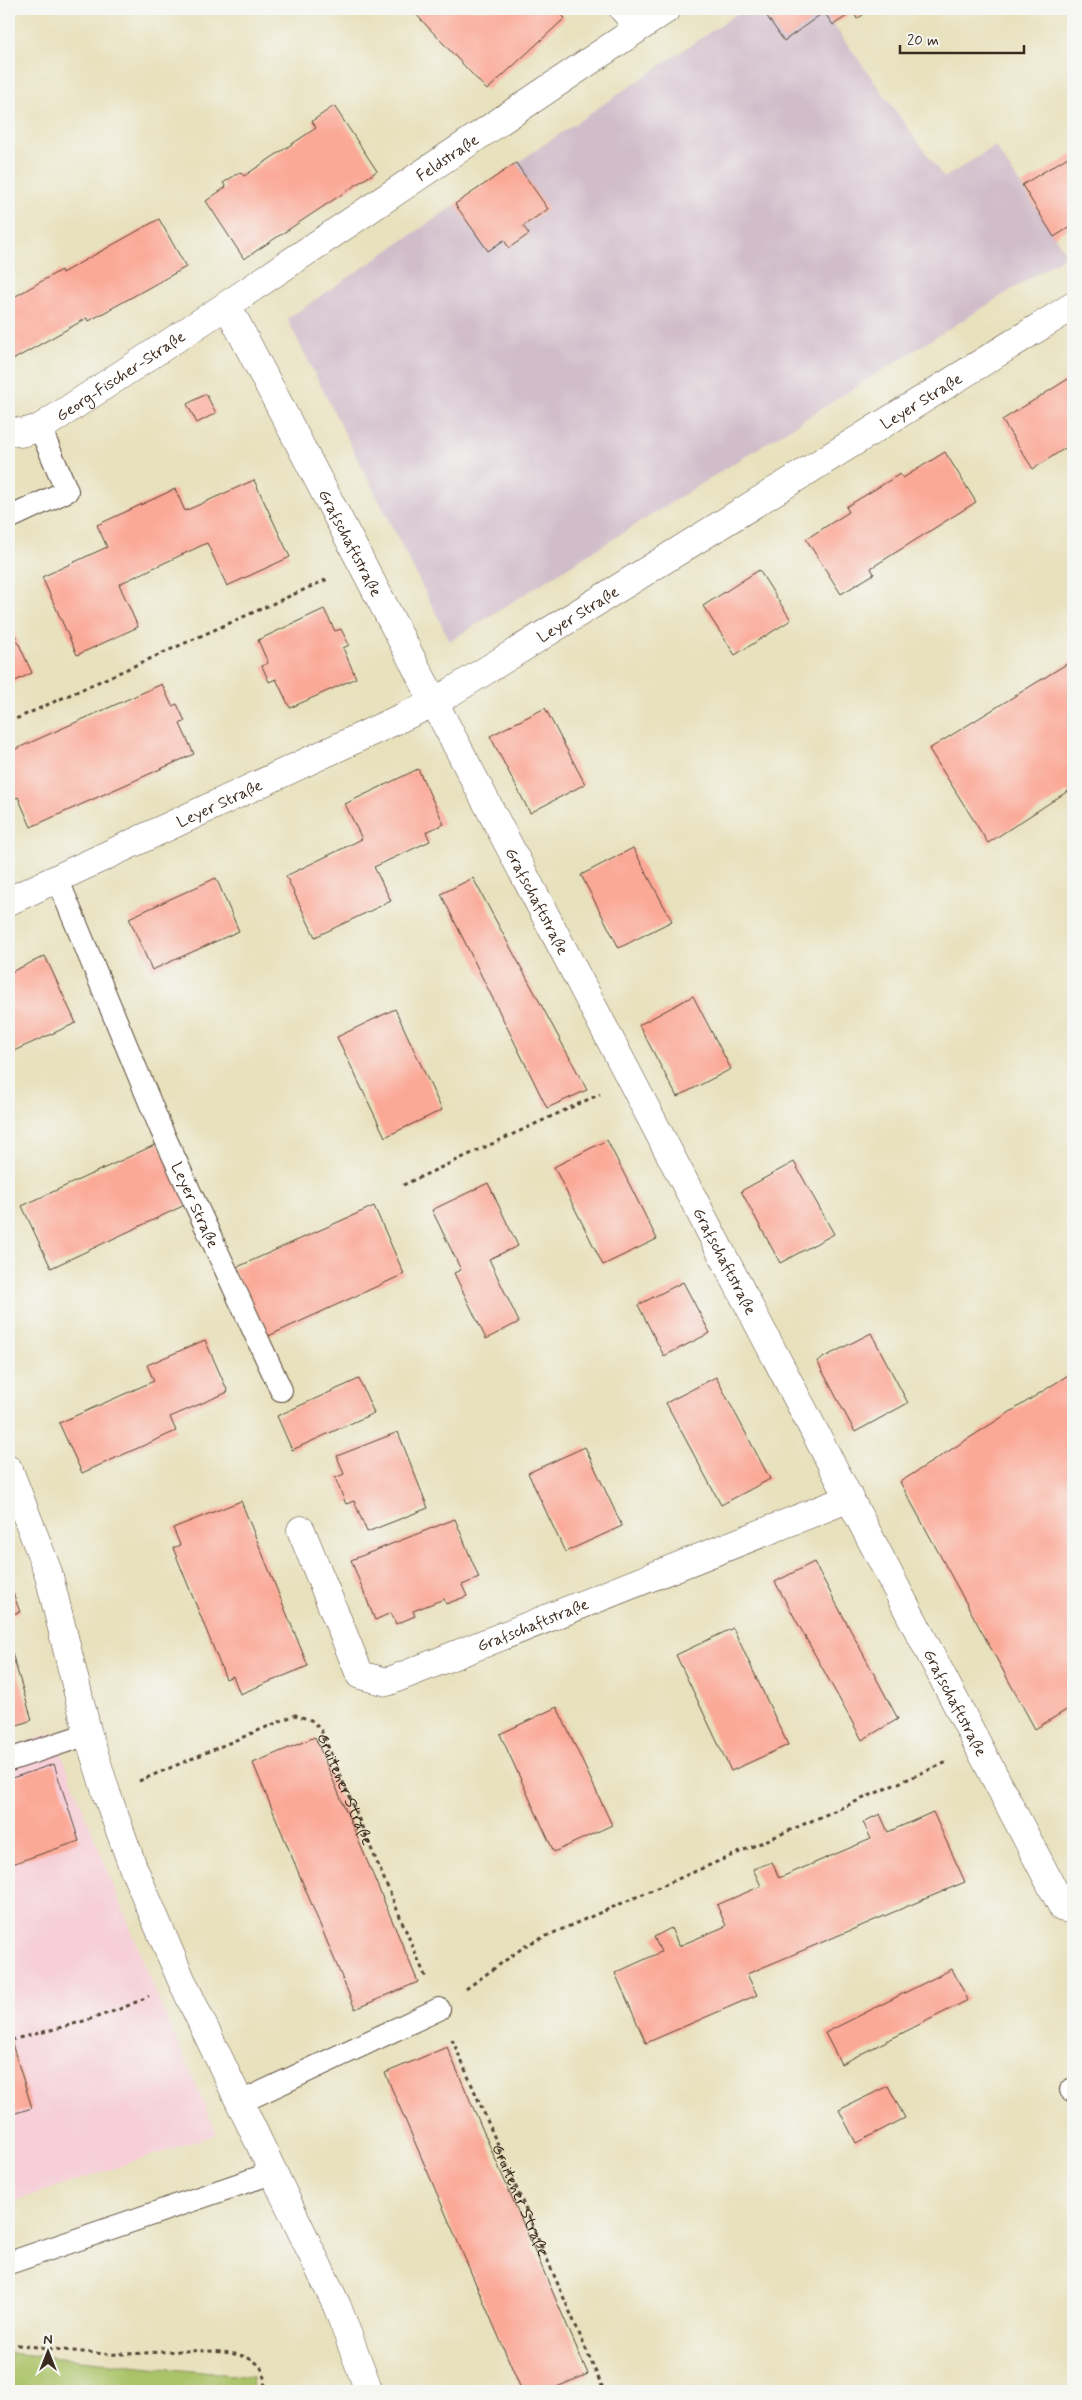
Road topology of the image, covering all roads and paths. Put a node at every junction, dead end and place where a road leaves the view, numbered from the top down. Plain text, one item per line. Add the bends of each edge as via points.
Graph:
1 (667, 9) edge
2 (631, 18) edge
3 (227, 305) junction
4 (1073, 306) edge
5 (40, 428) junction
6 (9, 430) edge
7 (9, 518) edge
8 (362, 564) junction
9 (435, 702) junction
10 (9, 722) edge
11 (58, 878) junction
12 (9, 900) edge
13 (631, 1080) junction
14 (403, 1185) dead end
15 (281, 1390) dead end
16 (9, 1470) edge
17 (850, 1498) junction
18 (301, 1530) dead end
19 (88, 1734) junction
20 (980, 1748) junction
21 (9, 1760) edge
22 (106, 1795) junction
23 (1063, 1908) dead end
24 (181, 1979) junction
25 (439, 2009) junction
26 (11, 2040) dead end
27 (239, 2103) junction
28 (272, 2173) junction
29 (9, 2263) edge
30 (9, 2344) edge
31 (265, 2391) edge
32 (369, 2391) edge
33 (604, 2391) edge

1 - 2 street, Feldstraße
2 - 3 street, Feldstraße
3 - 5 street, Georg-Fischer-Straße
3 - 8 street, Grafschaftstraße
4 - 9 street, Leyer Straße
5 - 6 street, Georg-Fischer-Straße via 21,433
5 - 7 lane via 67,491
8 - 9 street, Grafschaftstraße
8 - 10 path
9 - 11 street, Leyer Straße
9 - 13 street, Grafschaftstraße
11 - 12 street, Leyer Straße
11 - 15 lane, Leyer Straße via 161,1129
13 - 14 path
13 - 17 street, Grafschaftstraße
16 - 19 street via 48,1572
17 - 18 street, Grafschaftstraße via 387,1682 360,1675
17 - 20 street, Grafschaftstraße
19 - 21 lane
19 - 22 street
20 - 23 street, Grafschaftstraße
20 - 25 path via 528,1944
22 - 24 street
22 - 25 path, Gruitener Straße via 295,1715 311,1720 321,1730
24 - 26 path via 122,2009
24 - 27 street
25 - 27 lane
25 - 33 path, Gruitener Straße
27 - 28 street
28 - 29 lane
28 - 32 street via 337,2306
30 - 31 path via 110,2354 208,2350 241,2357 260,2366

